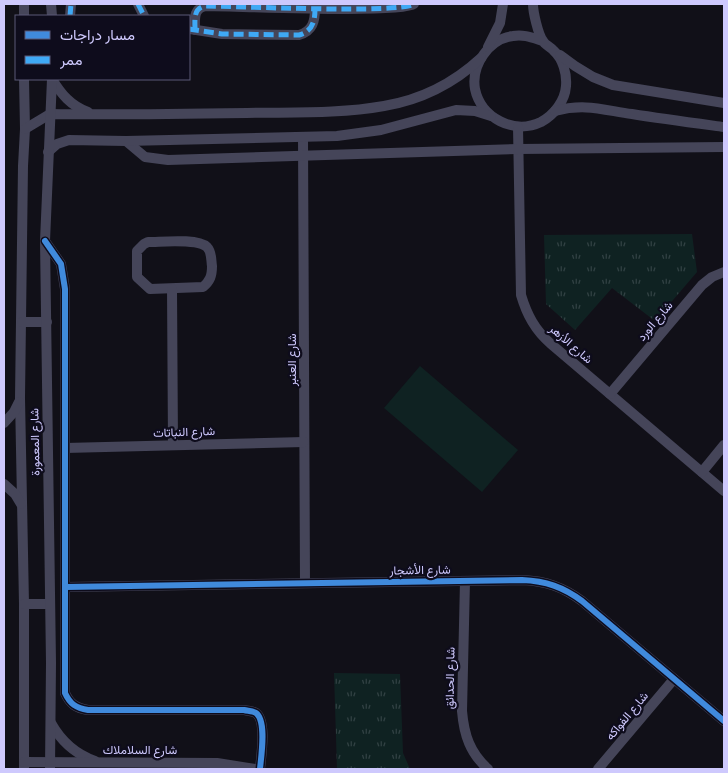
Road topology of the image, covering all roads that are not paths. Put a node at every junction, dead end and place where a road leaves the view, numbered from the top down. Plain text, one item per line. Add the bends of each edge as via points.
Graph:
1 (414, 4) edge
2 (503, 4) edge
3 (533, 4) edge
4 (315, 8) junction
5 (192, 29) edge
6 (543, 41) junction
7 (556, 52) junction
8 (484, 54) junction
9 (24, 80) edge
10 (52, 80) edge
11 (53, 80) edge
12 (724, 103) edge
13 (556, 111) junction
14 (50, 114) junction
15 (96, 114) junction
16 (492, 116) junction
17 (518, 127) junction
18 (724, 127) edge
19 (25, 129) junction
20 (303, 137) junction
21 (126, 141) junction
22 (724, 147) edge
23 (519, 149) junction
24 (48, 152) junction
25 (303, 155) junction
26 (45, 241) junction
27 (724, 272) edge
28 (172, 289) junction
29 (22, 322) junction
30 (47, 322) junction
31 (610, 394) junction
32 (20, 398) junction
33 (4, 422) edge
34 (304, 442) junction
35 (173, 445) junction
36 (724, 445) edge
37 (65, 448) junction
38 (702, 472) junction
39 (4, 484) edge
40 (724, 491) edge
41 (21, 504) junction
42 (465, 581) junction
43 (305, 583) junction
44 (66, 587) junction
45 (24, 604) junction
46 (50, 604) junction
47 (50, 663) junction
48 (64, 663) junction
49 (674, 679) junction
50 (50, 721) junction
51 (724, 721) edge
52 (107, 765) edge
53 (24, 766) edge
54 (50, 766) edge
55 (255, 769) edge
56 (260, 769) edge
57 (488, 769) edge
58 (598, 769) edge

1 - 4 street via 404,8
2 - 8 street via 500,23
3 - 6 street
4 - 5 street via 202,6 195,13
4 - 5 street via 313,25 300,35 222,34
6 - 7 street
6 - 8 street via 529,36 513,36 499,40
7 - 12 street via 593,77 613,85
7 - 13 street via 564,69 566,88
8 - 15 street via 448,83 425,94 384,106 319,112
8 - 16 street via 475,73 475,89 481,104
9 - 19 street, شارع المعمورة
10 - 14 street, شارع المعمورة
11 - 15 street via 68,100 80,109
13 - 17 street via 539,123
13 - 18 street via 591,106
14 - 15 street
14 - 19 street
14 - 24 street, شارع المعمورة
16 - 17 street
16 - 20 street via 456,110 381,130
17 - 23 street, شارع الأزهر
19 - 29 street, شارع المعمورة
20 - 21 street
20 - 25 street, شارع العنبر
21 - 24 street via 69,140
21 - 25 street via 145,157 156,159
22 - 23 street
23 - 25 street
23 - 31 street, شارع الأزهر via 521,295 525,310 540,334
24 - 26 street, شارع المعمورة
25 - 34 street, شارع العنبر
26 - 30 street, شارع المعمورة
26 - 37 street via 61,264 65,289
27 - 31 street, شارع الورد via 702,285
28 - 28 street via 207,284 212,274 211,253 207,247 194,242 148,242 140,247 136,277 150,290
28 - 35 street
29 - 30 street
29 - 32 street, شارع المعمورة
30 - 46 street, شارع المعمورة
31 - 38 street, شارع الأزهر
32 - 33 street via 14,412
32 - 41 street, شارع المعمورة
34 - 35 street, شارع النباتات
34 - 43 street, شارع العنبر
35 - 37 street, شارع النباتات
36 - 38 street
37 - 44 street
38 - 40 street, شارع الأزهر
39 - 41 street
41 - 45 street, شارع المعمورة
42 - 43 street, شارع الأشجار
42 - 49 street, شارع الأشجار via 538,581 569,591
42 - 57 street, شارع الحدائق via 463,729 469,746
43 - 44 street, شارع الأشجار
44 - 48 street
45 - 46 street
45 - 53 street, شارع المعمورة
46 - 47 street, شارع المعمورة
47 - 48 street
47 - 50 street, شارع المعمورة
48 - 56 street via 65,693 78,708 255,712 262,728
49 - 51 street, شارع الأشجار
49 - 58 street, شارع الفواكه
50 - 52 street via 76,752
50 - 54 street, شارع المعمورة
52 - 54 street, شارع السلاملاك
52 - 55 street, شارع السلاملاك via 217,763
53 - 54 street, شارع السلاملاك

